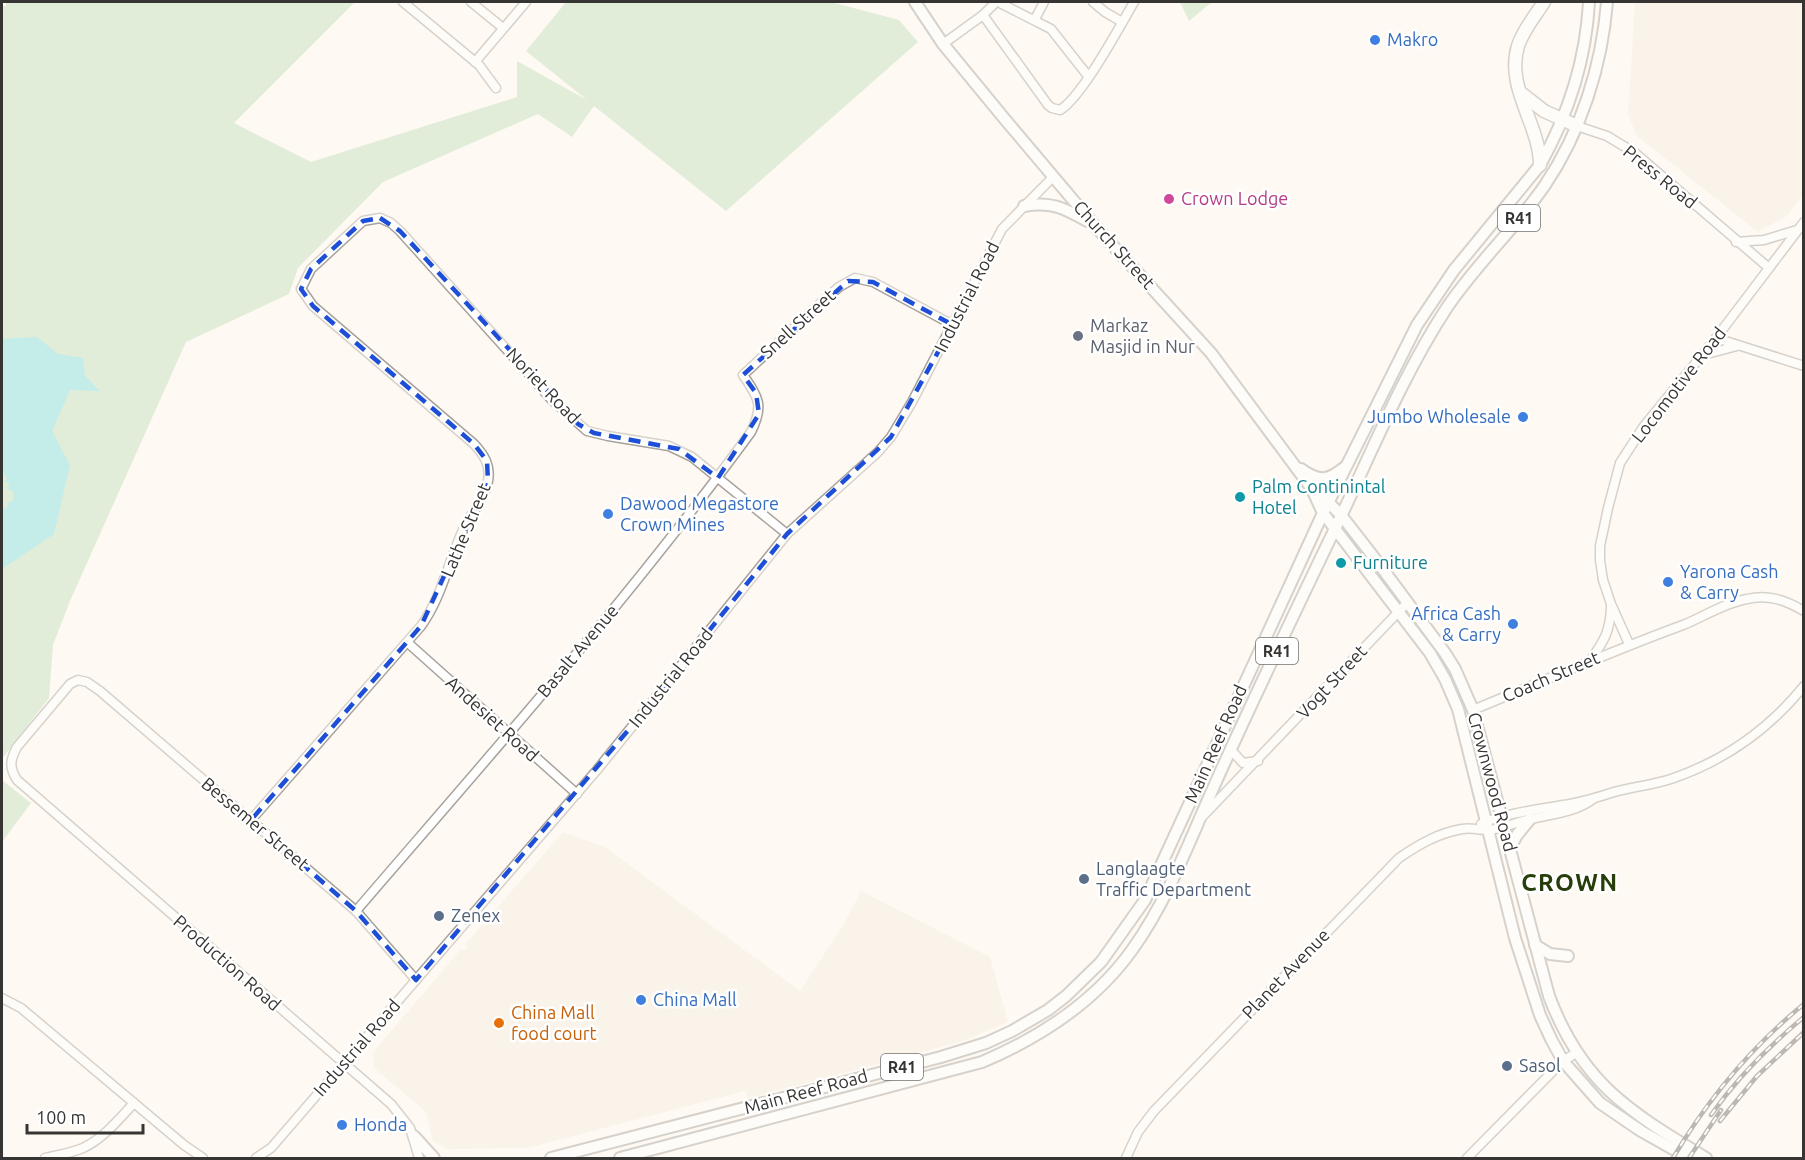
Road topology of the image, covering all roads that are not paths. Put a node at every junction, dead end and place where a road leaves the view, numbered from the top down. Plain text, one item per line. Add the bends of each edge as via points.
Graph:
1 (403, 2) edge
2 (471, 2) edge
3 (526, 2) edge
4 (915, 2) edge
5 (997, 2) edge
6 (1044, 2) edge
7 (1093, 2) edge
8 (1134, 2) edge
9 (1544, 2) edge
10 (1589, 2) edge
11 (1607, 2) edge
12 (984, 15) junction
13 (1035, 19) junction
14 (1122, 22) junction
15 (503, 28) junction
16 (943, 44) junction
17 (475, 62) junction
18 (1088, 76) junction
19 (496, 88) dead end
20 (1520, 92) junction
21 (1562, 119) junction
22 (1577, 126) junction
23 (1540, 165) junction
24 (1053, 177) junction
25 (1024, 206) junction
26 (391, 223) joint
27 (1095, 226) junction
28 (1801, 226) edge
29 (1736, 242) junction
30 (1769, 268) junction
31 (953, 326) junction
32 (1716, 338) junction
33 (1737, 346) junction
34 (1701, 356) junction
35 (1803, 366) edge
36 (743, 375) joint
37 (1291, 461) junction
38 (1349, 463) junction
39 (718, 478) junction
40 (1312, 489) junction
41 (1329, 502) junction
42 (1323, 513) junction
43 (1341, 516) junction
44 (1335, 527) junction
45 (787, 534) junction
46 (1407, 603) junction
47 (1611, 604) junction
48 (1803, 611) edge
49 (1397, 612) junction
50 (408, 643) junction
51 (1629, 644) junction
52 (1588, 664) junction
53 (82, 681) joint
54 (1803, 686) edge
55 (1473, 710) junction
56 (509, 735) junction
57 (1231, 750) junction
58 (1258, 761) junction
59 (1205, 769) junction
60 (1219, 775) junction
61 (577, 794) junction
62 (1593, 800) junction
63 (1200, 819) junction
64 (1530, 819) junction
65 (251, 820) junction
66 (1502, 822) junction
67 (1487, 826) junction
68 (1510, 848) junction
69 (356, 911) junction
70 (1534, 945) junction
71 (1568, 956) dead end
72 (416, 980) junction
73 (2, 998) edge
74 (1576, 1053) junction
75 (1563, 1061) junction
76 (343, 1064) junction
77 (134, 1103) junction
78 (414, 1136) junction
79 (45, 1158) edge
80 (203, 1158) edge
81 (256, 1158) edge
82 (419, 1158) edge
83 (434, 1158) edge
84 (551, 1158) edge
85 (620, 1158) edge
86 (1126, 1158) edge
87 (1467, 1158) edge
88 (1689, 1158) edge
89 (1706, 1158) edge

1 - 17 street
2 - 15 street
3 - 15 street
4 - 16 main road, Church Street
5 - 12 street
5 - 13 street
6 - 13 street
7 - 14 street
8 - 14 street
9 - 20 highway via 1517,49
10 - 21 main road, Main Reef Road / R41 via 1581,61
11 - 22 main road, Main Reef Road / R41 via 1598,61
12 - 16 street
12 - 18 street via 1052,108 1060,110 1066,105
13 - 18 street via 1056,35
14 - 18 street
15 - 17 street
16 - 24 main road, Church Street
17 - 19 street
20 - 21 highway via 1544,111
20 - 23 highway via 1536,135
21 - 22 highway
21 - 23 main road, Main Reef Road / R41
22 - 29 street, Press Road via 1607,136 1635,153
22 - 43 main road, Main Reef Road / R41 via 1544,186 1446,309 1406,381
23 - 38 main road, Main Reef Road / R41 via 1428,307
24 - 25 street, Industrial Road
24 - 27 main road, Church Street
25 - 27 main road via 1052,204
25 - 31 street, Industrial Road via 994,242
26 - 39 street, Noriet Road via 578,424 594,433 679,449
26 - 50 street, Lathe Street via 381,218 363,221 311,269 301,289 313,306 474,444 487,461 485,491 463,530 428,617
27 - 37 main road, Church Street via 1211,353
28 - 29 street via 1764,240
28 - 30 street, Locomotive Road
29 - 30 street, Press Road
30 - 32 street, Locomotive Road
31 - 36 street, Snell Street via 873,282 855,278 824,300
31 - 45 street, Industrial Road via 891,437
32 - 33 street
32 - 34 street, Locomotive Road
33 - 34 street
33 - 35 street
34 - 47 street, Locomotive Road via 1644,426 1617,471 1600,546 1603,580
36 - 39 street, Basalt Avenue via 756,393 759,414
37 - 38 main road via 1309,475 1323,479
37 - 40 main road, Church Street
38 - 41 main road, Main Reef Road / R41
39 - 45 street, Noriet Road
39 - 56 street, Basalt Avenue
40 - 41 main road, Church Street
40 - 42 main road, Church Street
41 - 42 main road, Main Reef Road / R41
41 - 43 main road, Church Street
42 - 44 main road, Church Street
42 - 59 main road, Main Reef Road / R41
43 - 44 main road, Main Reef Road / R41
43 - 46 main road, Crownwood Road
44 - 49 main road, Crownwood Road
44 - 57 main road, Main Reef Road / R41
45 - 61 street, Industrial Road
46 - 49 street, Vogt Street
46 - 55 main road, Crownwood Road via 1455,669
47 - 51 street, Locomotive Road
47 - 52 street, Locomotive Road via 1608,633
48 - 51 street, Coach Street via 1768,597 1746,599
49 - 58 street, Vogt Street
49 - 67 main road, Crownwood Road via 1430,653 1454,698
50 - 56 street, Andesiet Road
50 - 65 street, Lathe Street
51 - 52 street, Coach Street
52 - 55 street, Coach Street
53 - 65 street, Bessemer Street via 100,691
53 - 76 street, Production Road via 70,684 17,747 10,767 17,780
54 - 62 street via 1765,726 1716,760 1671,779
55 - 66 main road, Crownwood Road
56 - 61 street, Andesiet Road
56 - 69 street, Basalt Avenue
57 - 58 street via 1242,763
57 - 60 main road, Main Reef Road / R41
58 - 63 street, Vogt Street
59 - 60 main road
59 - 84 main road, Main Reef Road / R41 via 1145,900 1117,941 1066,996 1031,1020 986,1043 941,1057
60 - 63 main road, Main Reef Road / R41
61 - 72 street, Industrial Road
62 - 64 street via 1563,813
62 - 66 street
63 - 85 main road, Main Reef Road / R41 via 1159,908 1130,954 1069,1015 1030,1040 971,1065
64 - 66 street
64 - 68 main road
65 - 69 street, Bessemer Street
66 - 67 street
66 - 68 main road, Crownwood Road
67 - 75 main road, Crownwood Road via 1522,962 1540,1015
67 - 86 street, Planet Avenue via 1428,840 1399,858 1154,1111
68 - 70 main road, Crownwood Road
69 - 72 street, Bessemer Street
70 - 71 main road via 1550,954
70 - 74 main road, Crownwood Road via 1558,1020
72 - 76 street, Industrial Road
73 - 77 street via 21,1008
74 - 75 street
74 - 89 main road, Crownwood Road via 1618,1100
75 - 87 street
75 - 88 main road, Crownwood Road via 1608,1109
76 - 78 street, Production Road via 392,1104
76 - 81 street, Industrial Road via 271,1148
77 - 79 street via 94,1142
77 - 80 street
78 - 82 street, Production Road
78 - 83 main road

